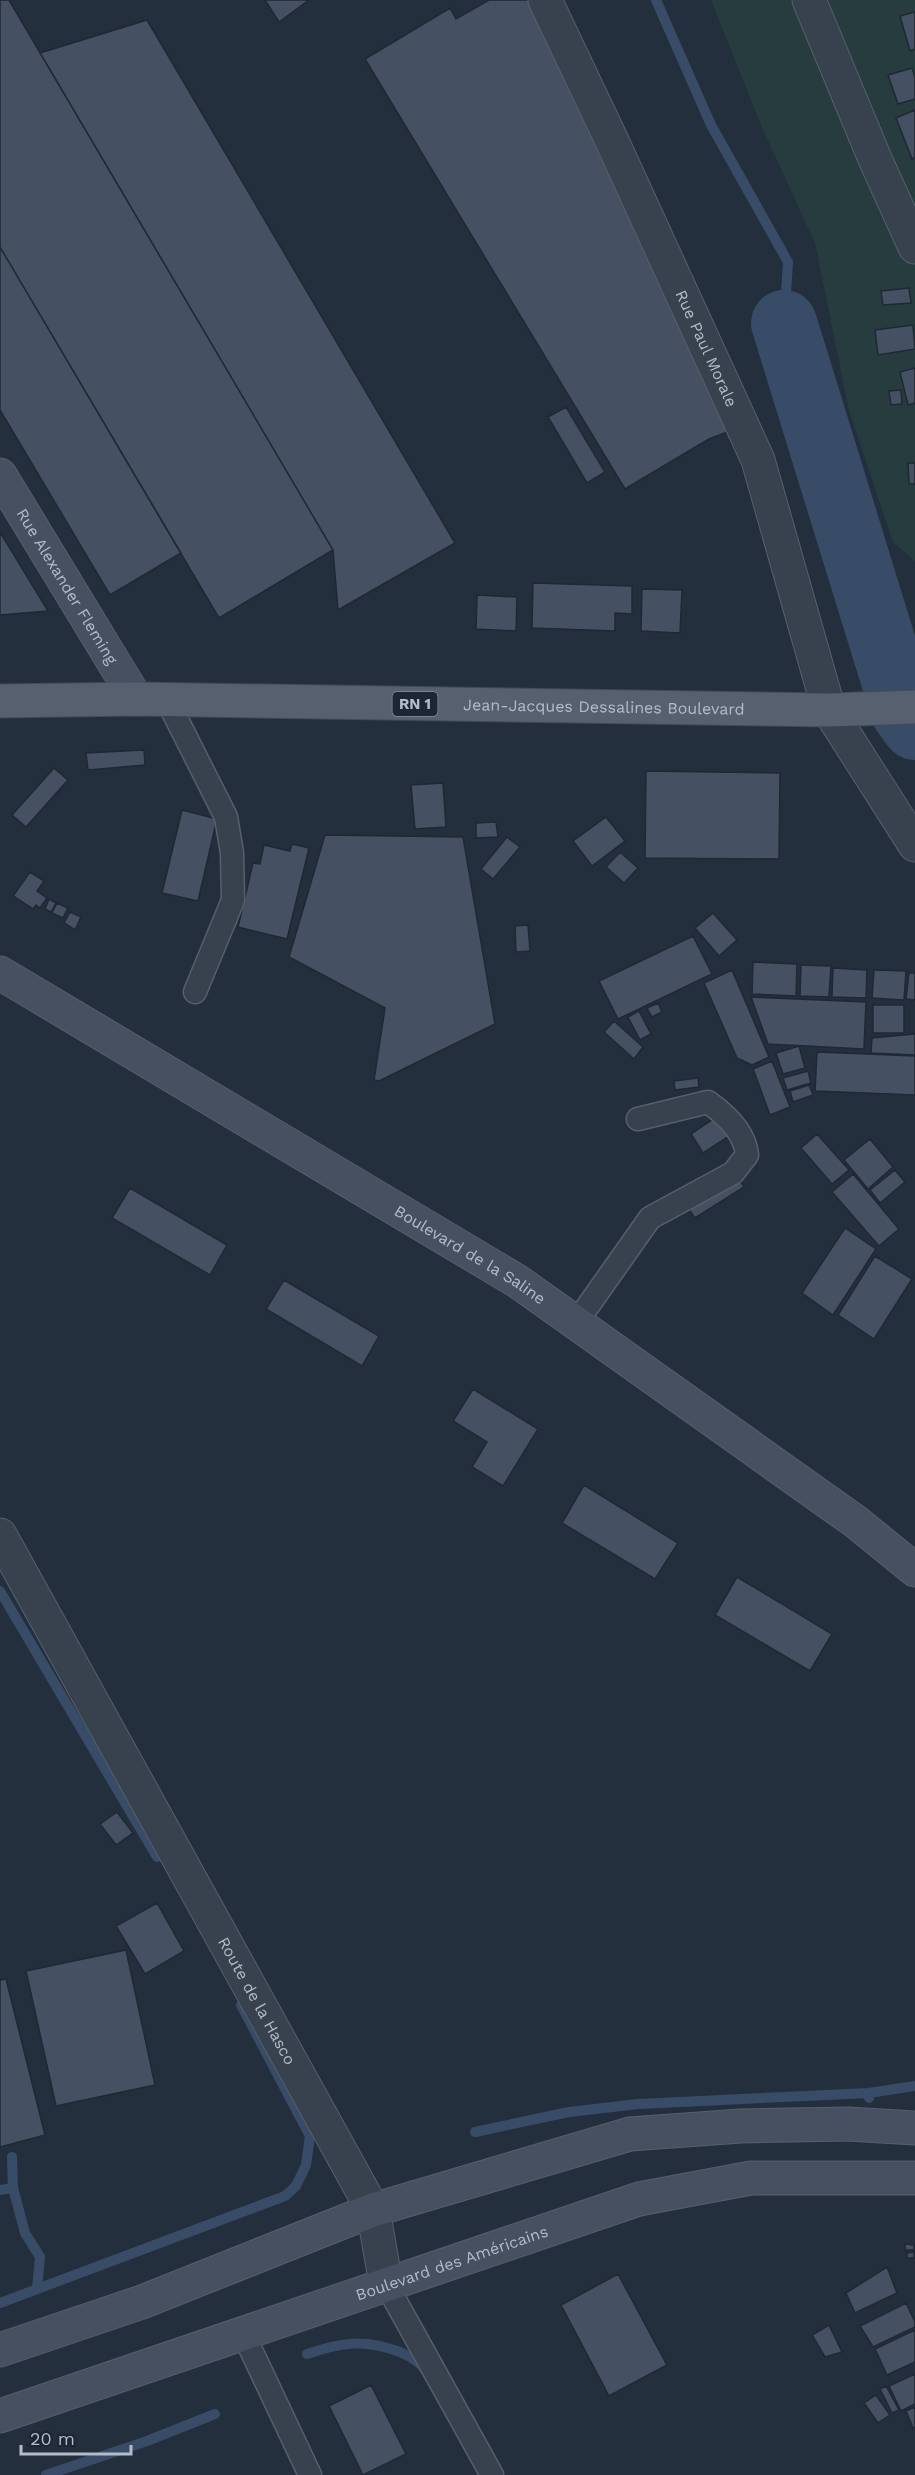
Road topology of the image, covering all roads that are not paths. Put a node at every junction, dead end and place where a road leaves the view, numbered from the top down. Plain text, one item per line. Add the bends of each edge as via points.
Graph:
1 (545, 0) edge
2 (809, 0) edge
3 (915, 247) edge
4 (0, 475) edge
5 (151, 700) junction
6 (0, 701) edge
7 (899, 708) edge
8 (829, 710) junction
9 (915, 845) edge
10 (0, 973) edge
11 (195, 992) dead end
12 (638, 1119) dead end
13 (576, 1323) junction
14 (0, 1535) edge
15 (915, 1570) edge
16 (915, 2128) edge
17 (915, 2178) edge
18 (373, 2210) junction
19 (386, 2284) junction
20 (243, 2333) junction
21 (0, 2350) edge
22 (0, 2416) edge
23 (310, 2475) edge
24 (492, 2475) edge

1 - 8 street, Rue Paul Morale via 758,460
2 - 3 street
4 - 5 main road, Rue Alexander Fleming
5 - 6 main road, Jean-Jacques Dessalines Boulevard / RN 1
5 - 8 main road, Jean-Jacques Dessalines Boulevard / RN 1
5 - 11 lane via 226,817 232,853 233,900
7 - 8 main road, Jean-Jacques Dessalines Boulevard / RN 1
8 - 9 street, Rue Paul Morale
10 - 13 main road, Boulevard de la Saline via 517,1281
12 - 13 lane via 708,1102 722,1112 746,1143 747,1155 733,1173 650,1218
13 - 15 main road, Boulevard de la Saline via 856,1522
14 - 18 street, Route de la Hasco
16 - 18 main road via 848,2124 630,2134
17 - 19 main road, Boulevard des Américains via 751,2178 639,2199
18 - 19 street, Route de la Hasco
18 - 21 main road via 142,2302
19 - 20 main road, Boulevard des Américains
19 - 24 lane, Route de la Hasco
20 - 22 main road, Boulevard des Américains
20 - 23 lane

